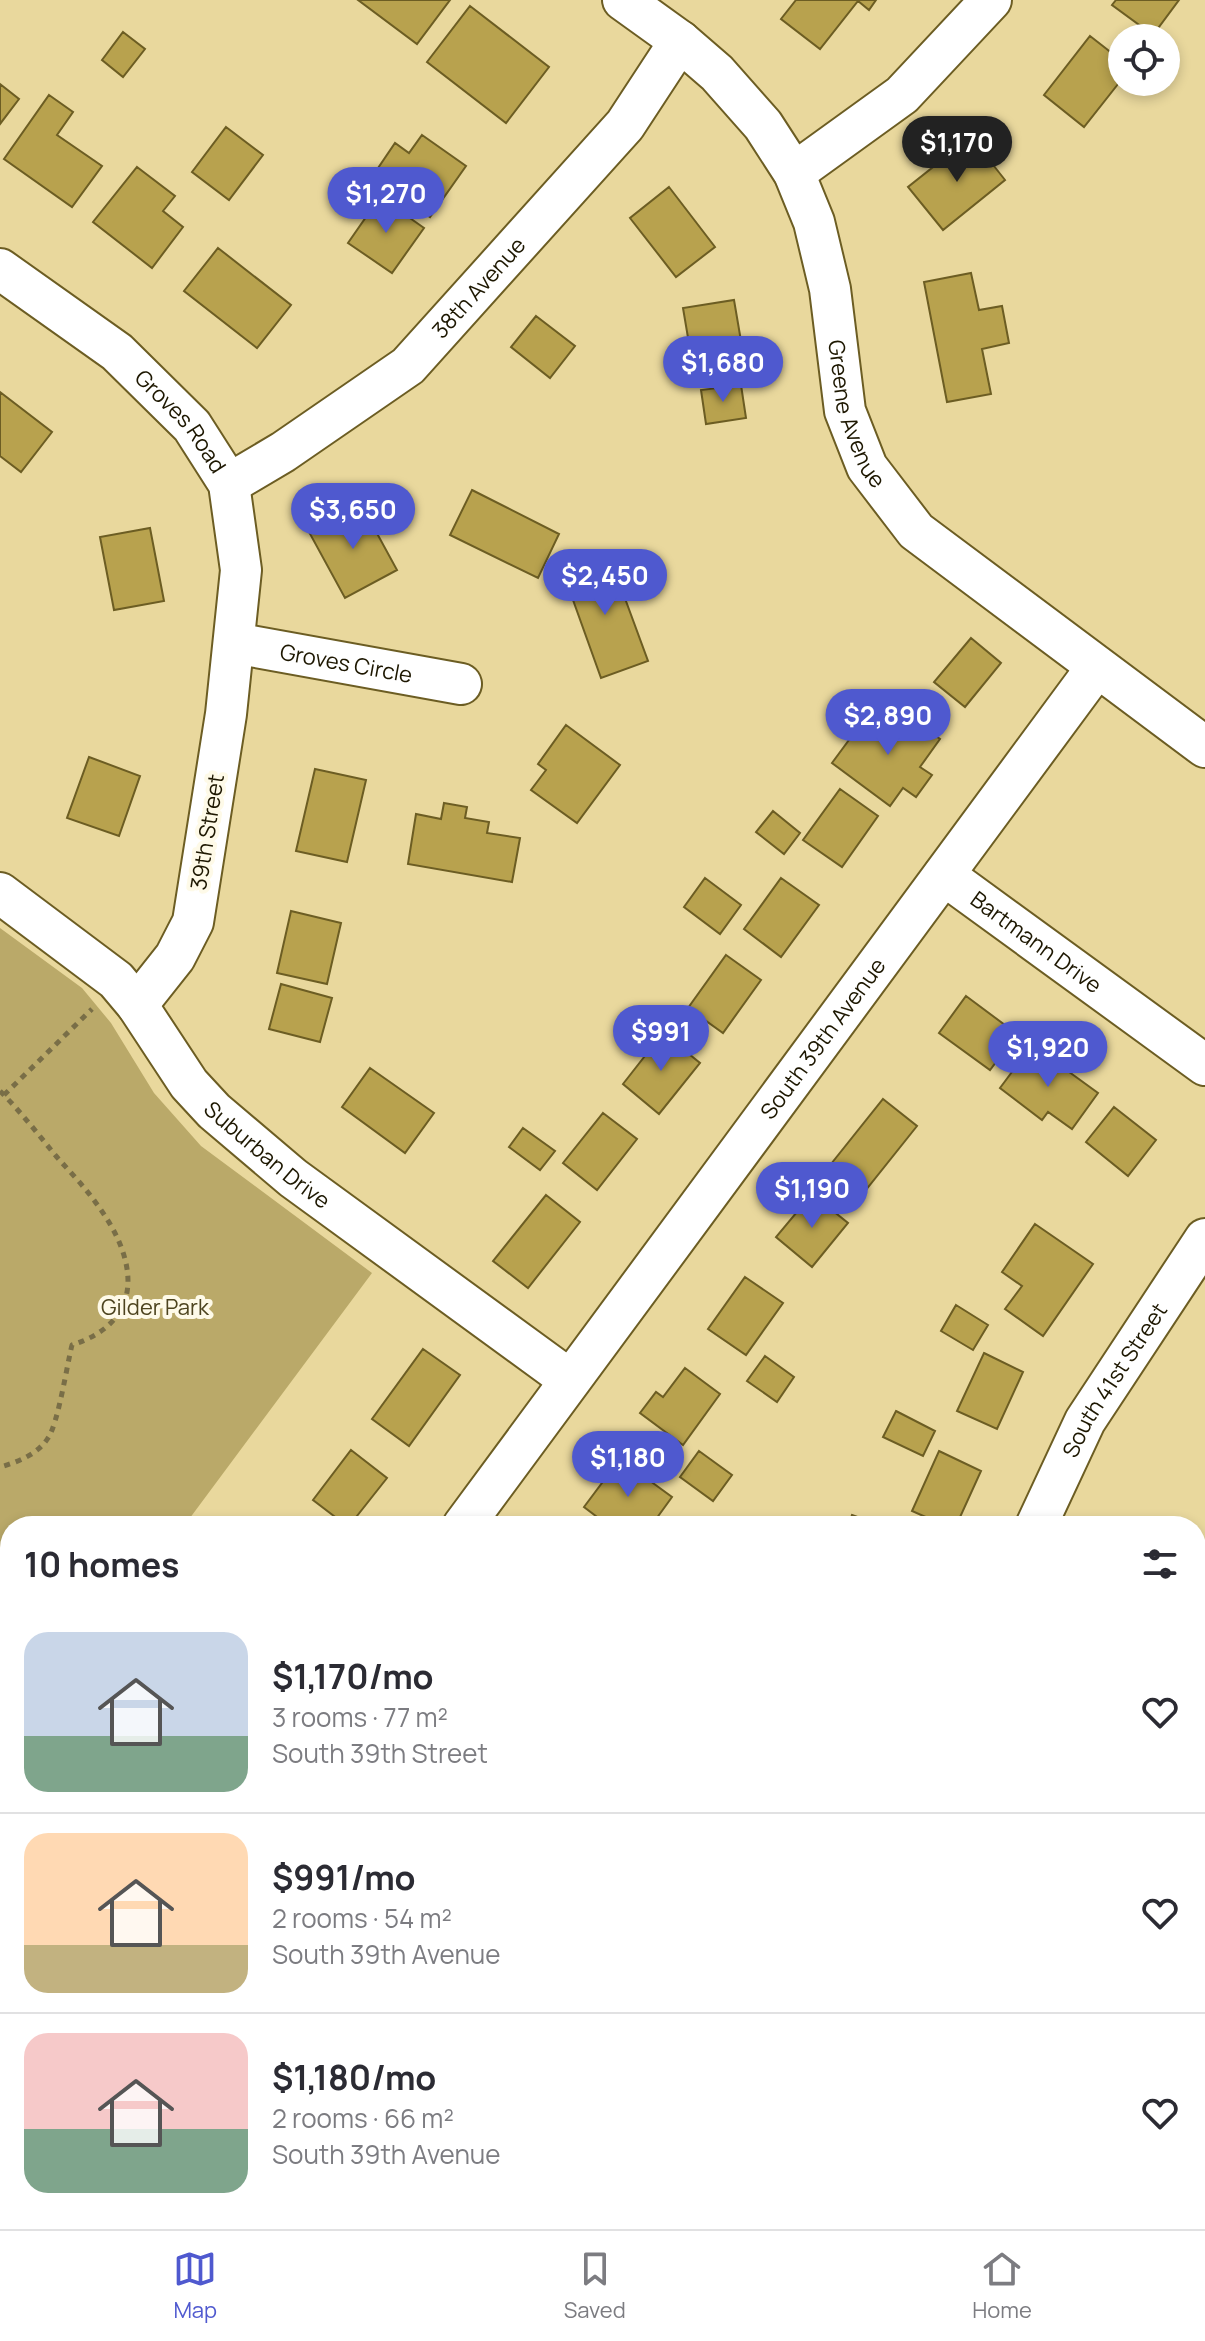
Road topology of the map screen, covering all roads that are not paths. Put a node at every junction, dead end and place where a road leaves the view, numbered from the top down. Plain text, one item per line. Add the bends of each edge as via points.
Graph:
1 (623, 0) edge
2 (991, 0) edge
3 (680, 41) junction
4 (794, 173) junction
5 (0, 269) edge
6 (229, 484) junction
7 (234, 643) junction
8 (1097, 667) junction
9 (461, 684) dead end
10 (1205, 747) edge
11 (944, 875) junction
12 (0, 893) edge
13 (126, 992) junction
14 (1205, 1065) edge
15 (1205, 1239) edge
16 (570, 1380) junction
17 (470, 1516) edge
18 (1041, 1516) edge

1 - 3 street, Greene Avenue
2 - 4 street via 902,95
3 - 4 street, Greene Avenue via 754,115
3 - 6 street, 38th Avenue via 625,125 408,366
4 - 8 street, Greene Avenue via 814,222 830,289 845,411 867,467 916,531
5 - 6 street, Groves Road via 117,352 192,426
6 - 7 street, Groves Road via 241,570
7 - 9 street, Groves Circle
7 - 13 street, 39th Street via 193,922 175,957
8 - 10 street, Greene Avenue
8 - 11 street, South 39th Avenue
11 - 14 street, Bartmann Drive
11 - 16 street, South 39th Avenue
12 - 13 street, Suburban Drive
13 - 16 street, Suburban Drive via 189,1084 214,1111 293,1178
15 - 18 street, South 41st Street via 1085,1421
16 - 17 street, South 39th Avenue

